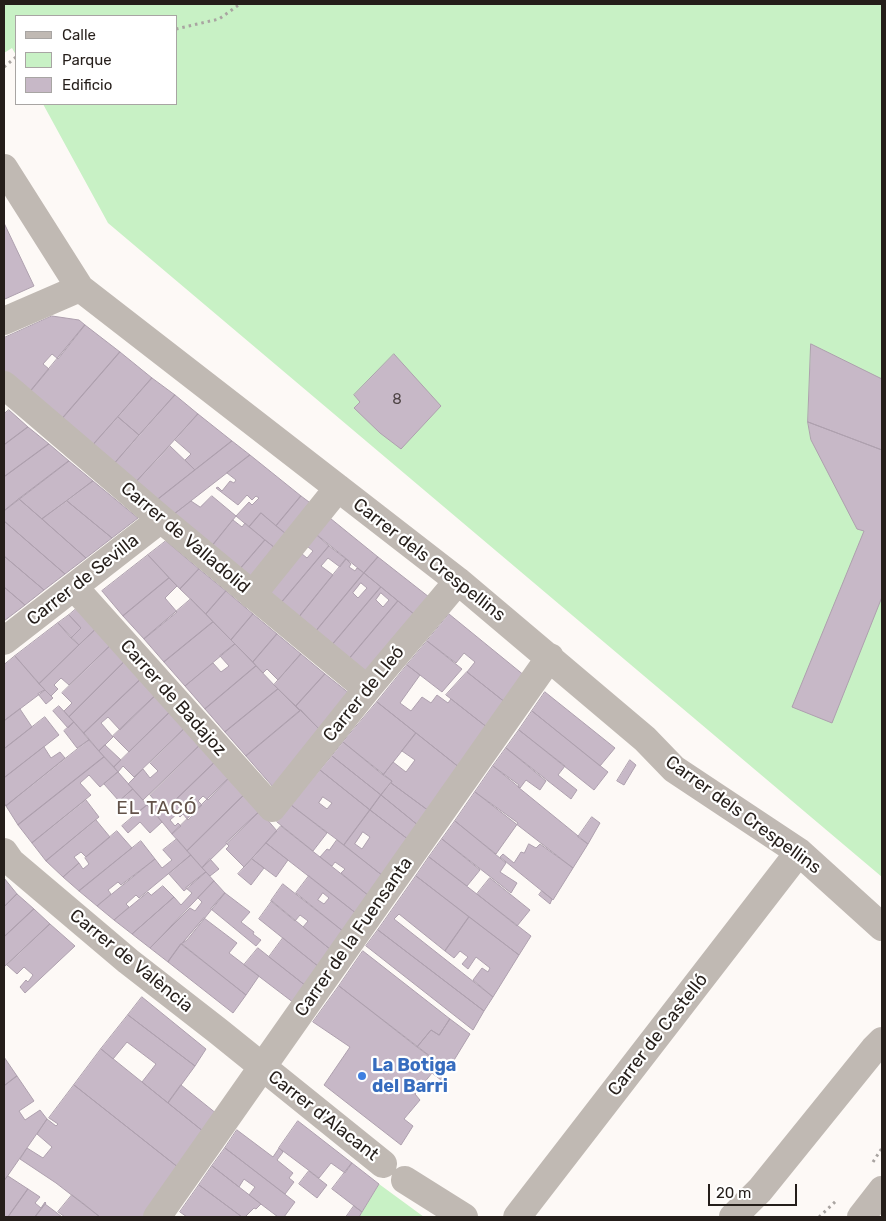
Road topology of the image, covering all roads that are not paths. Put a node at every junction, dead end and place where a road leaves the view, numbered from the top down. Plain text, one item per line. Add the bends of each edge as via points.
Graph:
1 (4, 168) edge
2 (80, 288) junction
3 (4, 321) edge
4 (4, 385) edge
5 (338, 488) junction
6 (161, 519) junction
7 (458, 581) junction
8 (74, 587) junction
9 (252, 594) junction
10 (4, 641) edge
11 (550, 657) junction
12 (367, 689) junction
13 (272, 808) joint
14 (4, 852) edge
15 (799, 852) junction
16 (882, 927) edge
17 (882, 1042) edge
18 (262, 1068) junction
19 (383, 1164) dead end
20 (405, 1180) dead end
21 (882, 1190) edge
22 (157, 1217) edge
23 (464, 1217) edge
24 (517, 1217) edge
25 (733, 1217) edge
26 (861, 1217) edge

1 - 2 street, Carrer dels Crespellins
2 - 3 street
2 - 5 street, Carrer dels Crespellins
4 - 6 street, Carrer de Valladolid
5 - 7 street, Carrer dels Crespellins
5 - 9 street
6 - 8 street, Carrer de Sevilla
6 - 9 street, Carrer de Valladolid
7 - 11 street, Carrer dels Crespellins
7 - 12 street, Carrer de Lleó
8 - 10 street, Carrer de Sevilla
8 - 13 street, Carrer de Badajoz
9 - 12 street, Carrer de Valladolid
11 - 15 street, Carrer dels Crespellins via 645,739 674,769
11 - 18 street, Carrer de la Fuensanta
12 - 13 street, Carrer de Lleó
14 - 18 street, Carrer de València via 10,862 128,961
15 - 16 street, Carrer dels Crespellins
15 - 24 street, Carrer de Castelló
17 - 25 street via 760,1190
18 - 19 street, Carrer d'Alacant
18 - 22 street, Carrer de la Fuensanta
20 - 23 street
21 - 26 street

